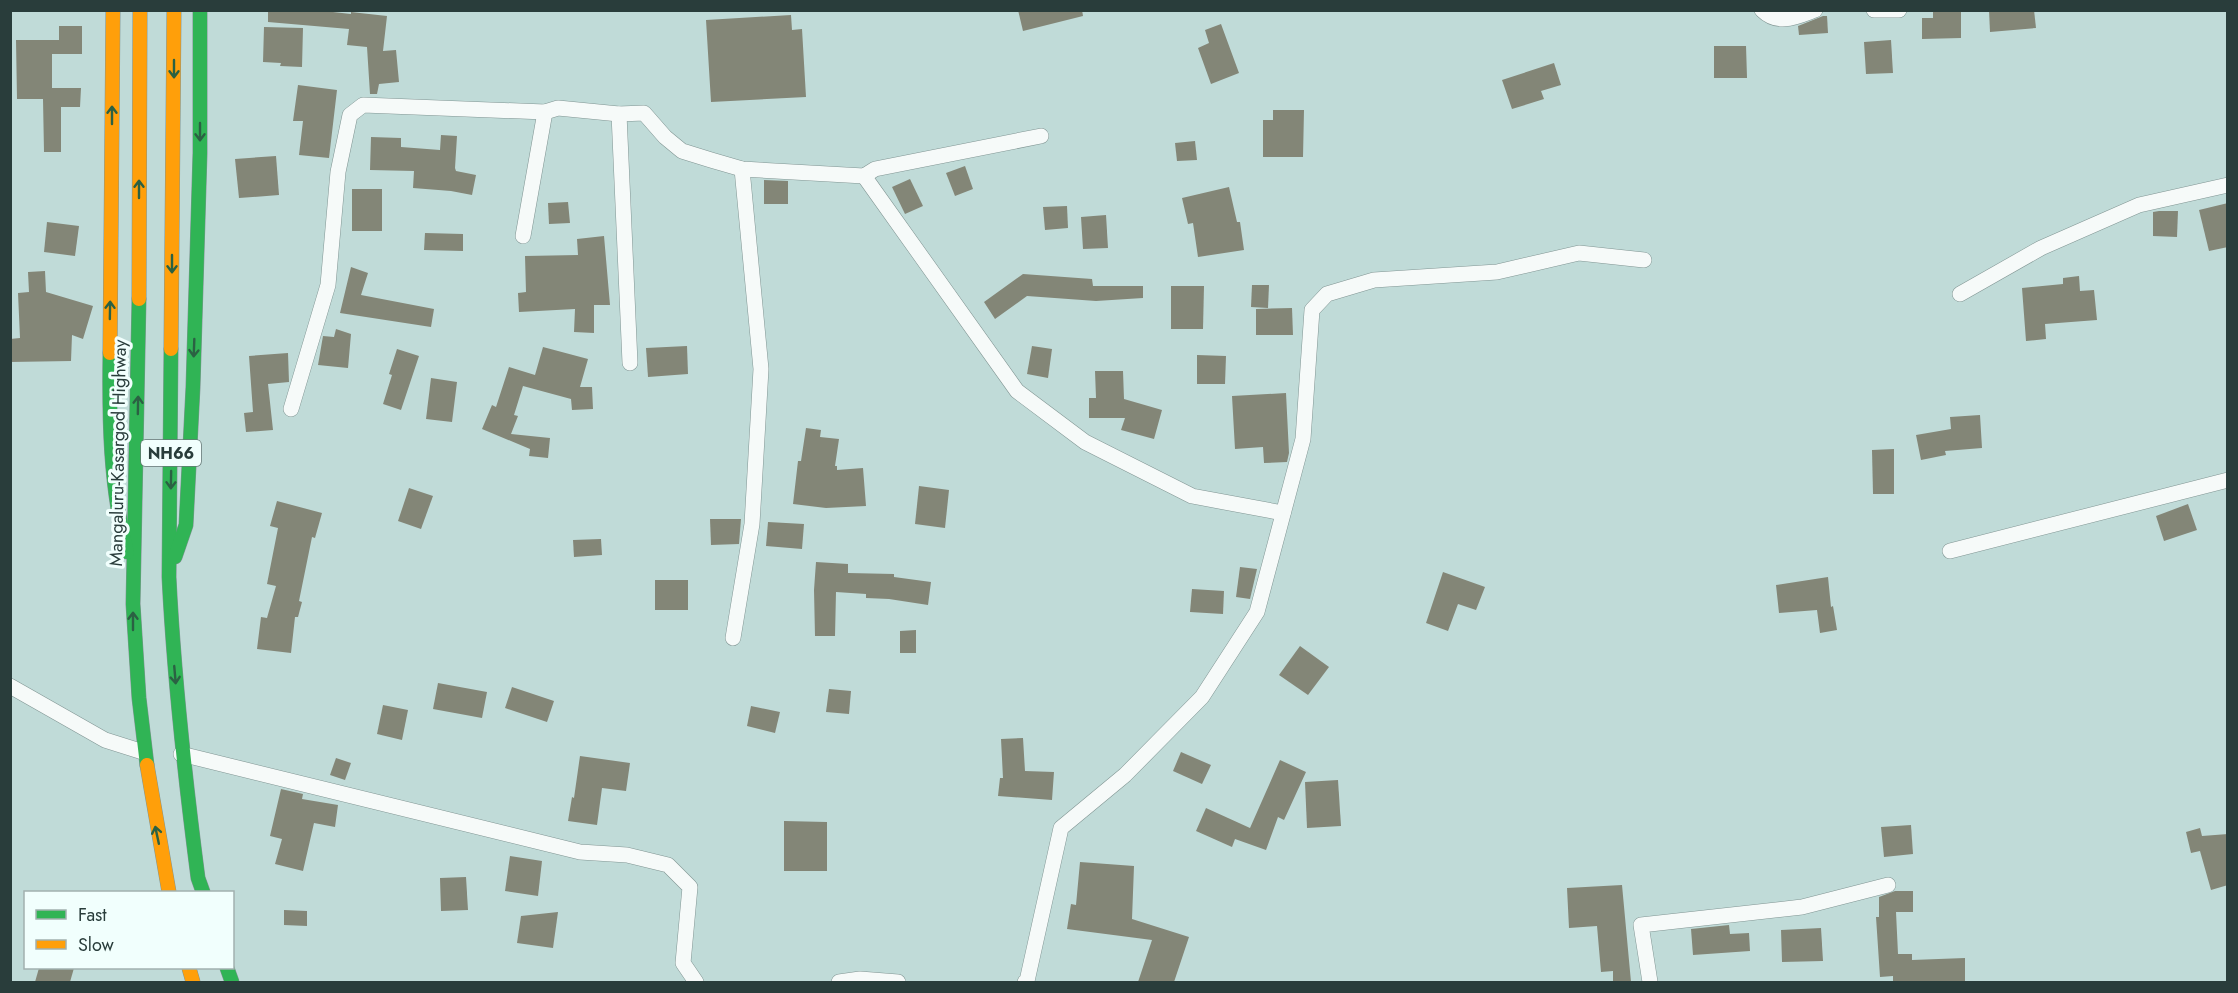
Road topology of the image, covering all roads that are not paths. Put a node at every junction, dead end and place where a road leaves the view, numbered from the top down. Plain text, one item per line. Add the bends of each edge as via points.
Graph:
1 (113, 10) edge
2 (140, 10) edge
3 (174, 10) edge
4 (200, 10) edge
5 (1762, 10) edge
6 (1815, 10) edge
7 (1874, 10) edge
8 (1899, 10) edge
9 (545, 112) junction
10 (619, 114) junction
11 (1041, 135) dead end
12 (742, 169) junction
13 (864, 176) junction
14 (2228, 185) edge
15 (523, 236) dead end
16 (1644, 261) dead end
17 (1960, 294) dead end
18 (630, 363) dead end
19 (291, 409) dead end
20 (2228, 480) edge
21 (1283, 513) junction
22 (1950, 551) dead end
23 (133, 576) junction
24 (169, 577) junction
25 (733, 638) dead end
26 (10, 686) edge
27 (144, 752) junction
28 (181, 754) junction
29 (1888, 885) dead end
30 (169, 891) edge
31 (203, 891) edge
32 (696, 982) edge
33 (839, 982) edge
34 (898, 982) edge
35 (1025, 982) edge
36 (1650, 982) edge

23 -> 1 main road via 118,522 109,409
23 -> 2 main road, Mangaluru-Kasargod Highway / NH66
3 -> 24 main road, NH66
4 -> 24 main road via 200,153 186,525
5 - 6 street via 1769,17 1788,20
7 - 8 street
9 - 10 street via 558,108
9 - 15 street
9 - 19 street via 363,105 350,116 338,172 328,285
10 - 12 street via 644,113 682,152
10 - 18 street
11 - 13 street via 875,169
12 - 13 street
12 - 25 street via 761,369 752,525
13 - 21 street via 1017,390 1084,442 1192,496
14 - 17 street via 2139,205 2041,248
16 - 21 street via 1579,253 1497,272 1374,280 1327,294 1312,310 1304,439
20 - 22 street
21 - 35 street via 1257,612 1202,697 1125,775 1061,828
27 -> 23 main road, Mangaluru-Kasargod Highway / NH66 via 133,630
24 -> 28 main road, NH66
26 - 27 street via 105,740
30 -> 27 main road, Mangaluru-Kasargod Highway / NH66
28 - 31 main road, NH66
28 - 32 street via 580,852 627,855 668,865 690,887 683,963
29 - 36 street via 1802,908 1641,925
33 - 34 street

